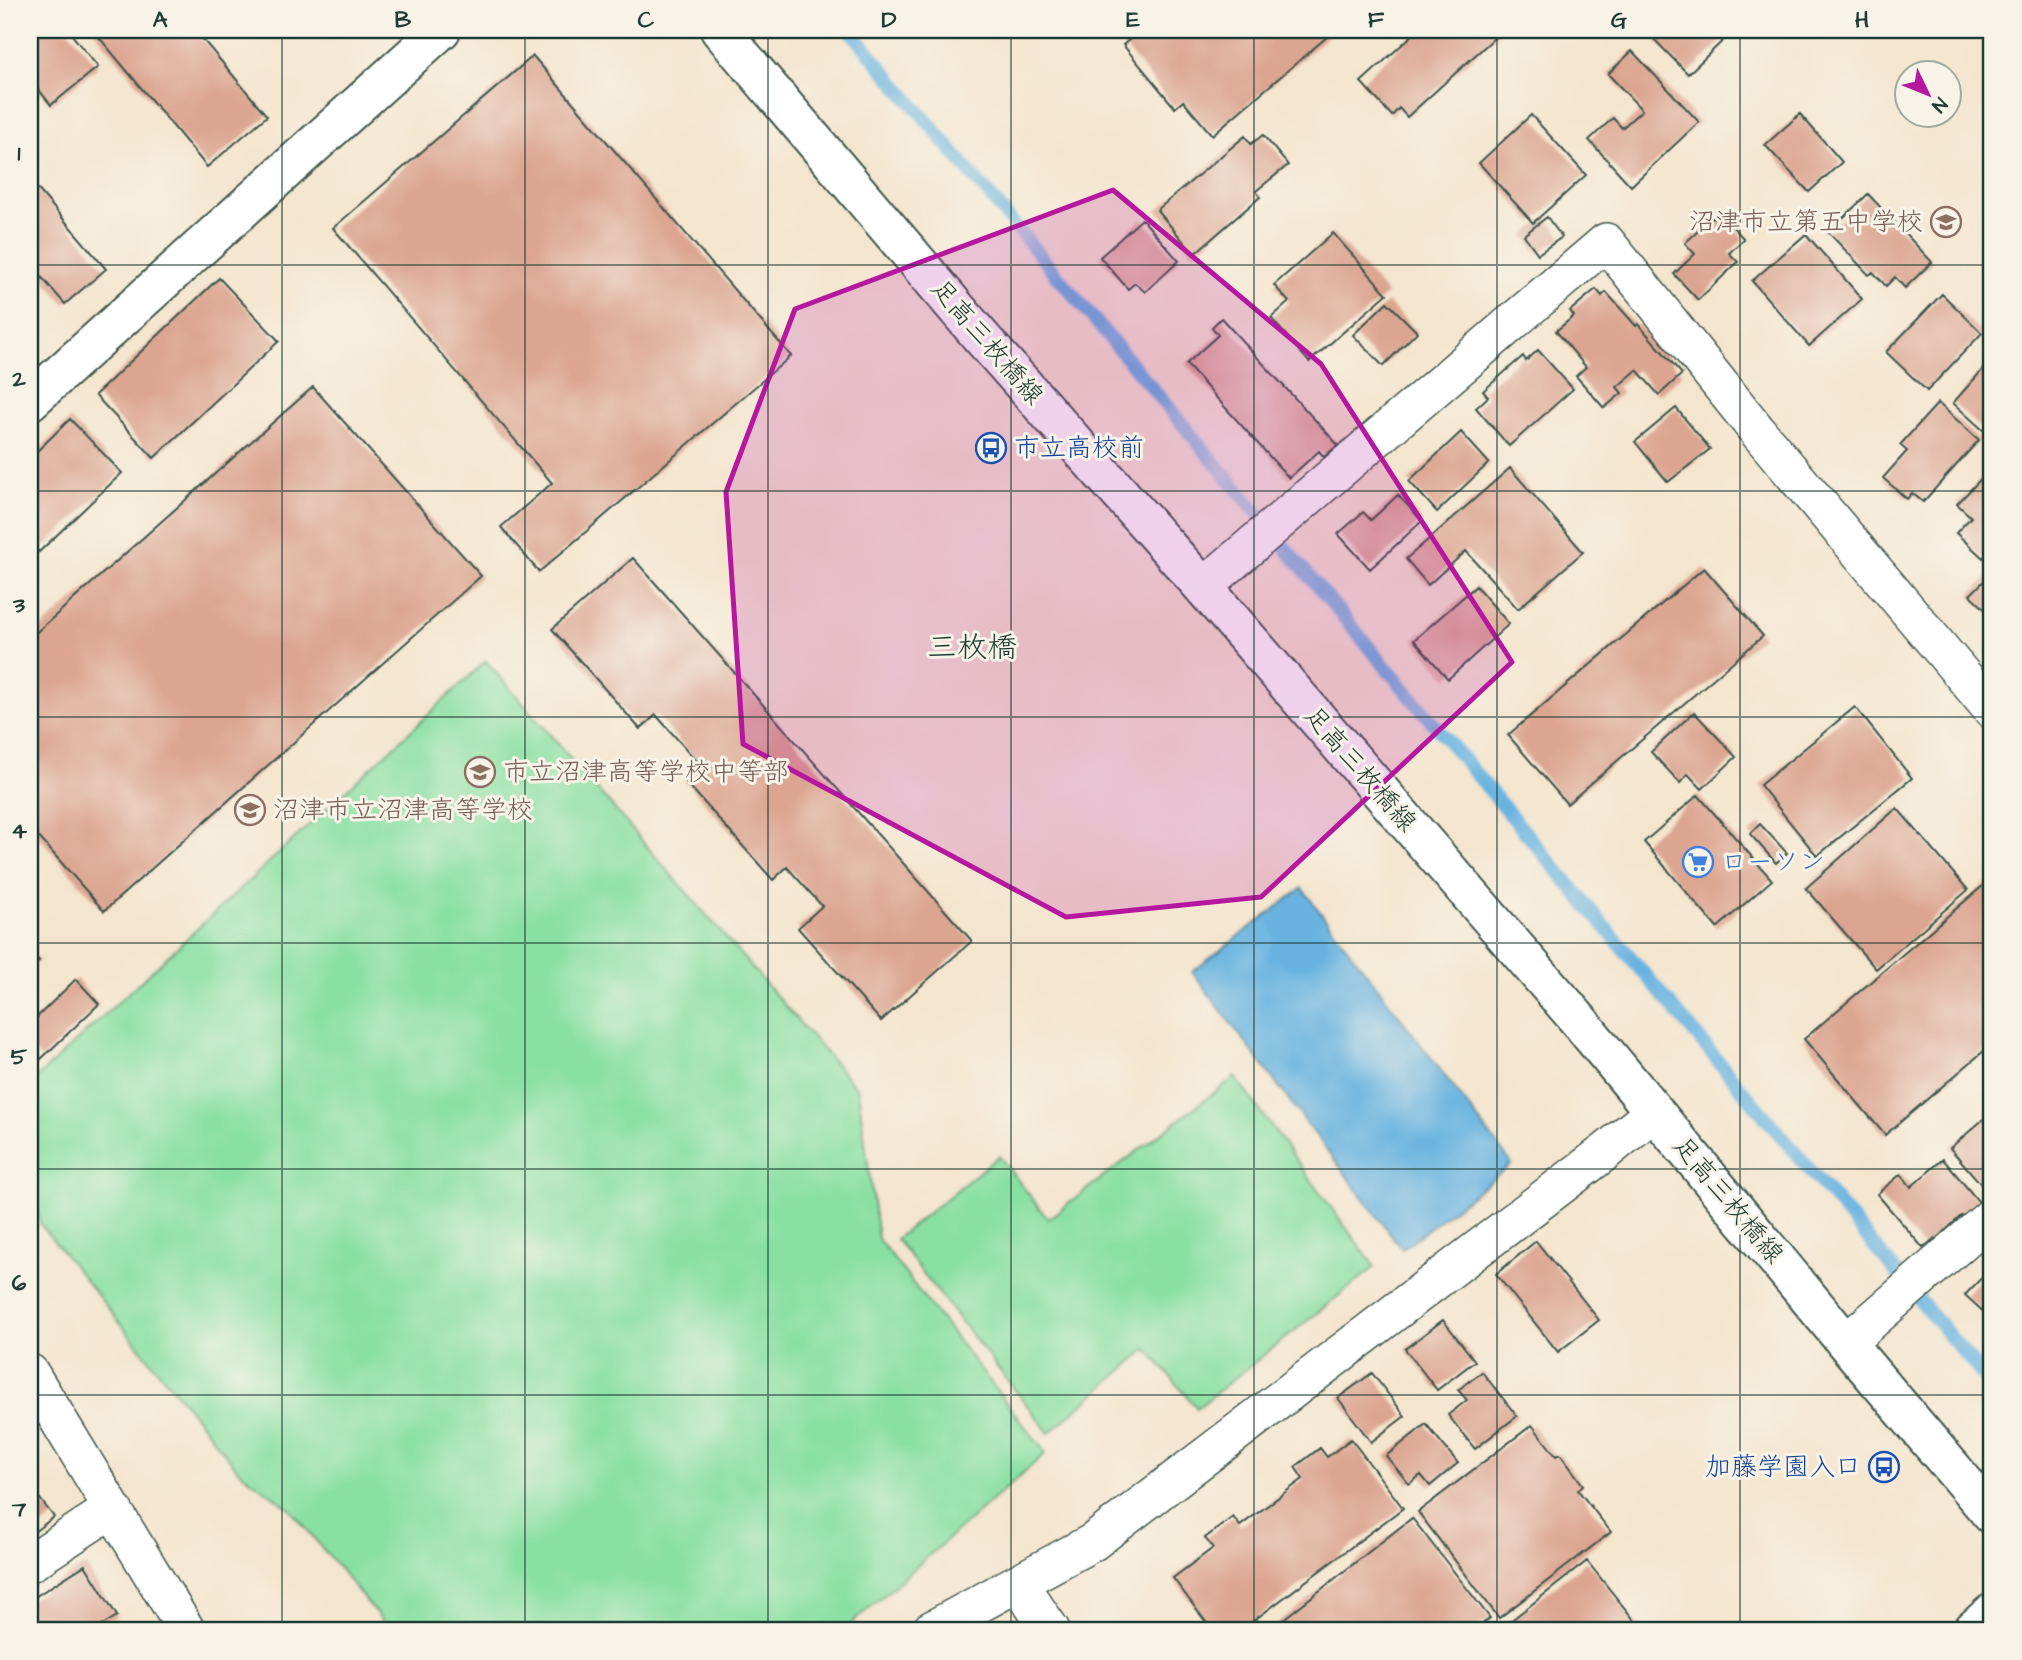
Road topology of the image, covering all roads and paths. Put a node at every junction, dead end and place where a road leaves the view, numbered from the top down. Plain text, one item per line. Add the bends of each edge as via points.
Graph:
1 (441, 30) edge
2 (720, 30) edge
3 (30, 401) edge
4 (1203, 587) junction
5 (1992, 710) edge
6 (1655, 1111) junction
7 (1992, 1216) edge
8 (1846, 1343) junction
9 (30, 1373) edge
10 (112, 1509) junction
11 (1992, 1515) edge
12 (30, 1563) edge
13 (1018, 1583) junction
14 (1992, 1613) edge
15 (186, 1630) edge
16 (931, 1630) edge
17 (1051, 1630) edge
18 (1973, 1630) edge

1 - 3 main road
2 - 4 main road, 足高三枚橋線 via 981,337
4 - 5 street via 1606,242
4 - 6 main road, 足高三枚橋線
6 - 8 main road, 足高三枚橋線
6 - 13 street via 1093,1542
7 - 8 street
8 - 11 main road, 足高三枚橋線
9 - 10 street
10 - 12 street
10 - 15 street
13 - 16 street
13 - 17 street
14 - 18 main road

